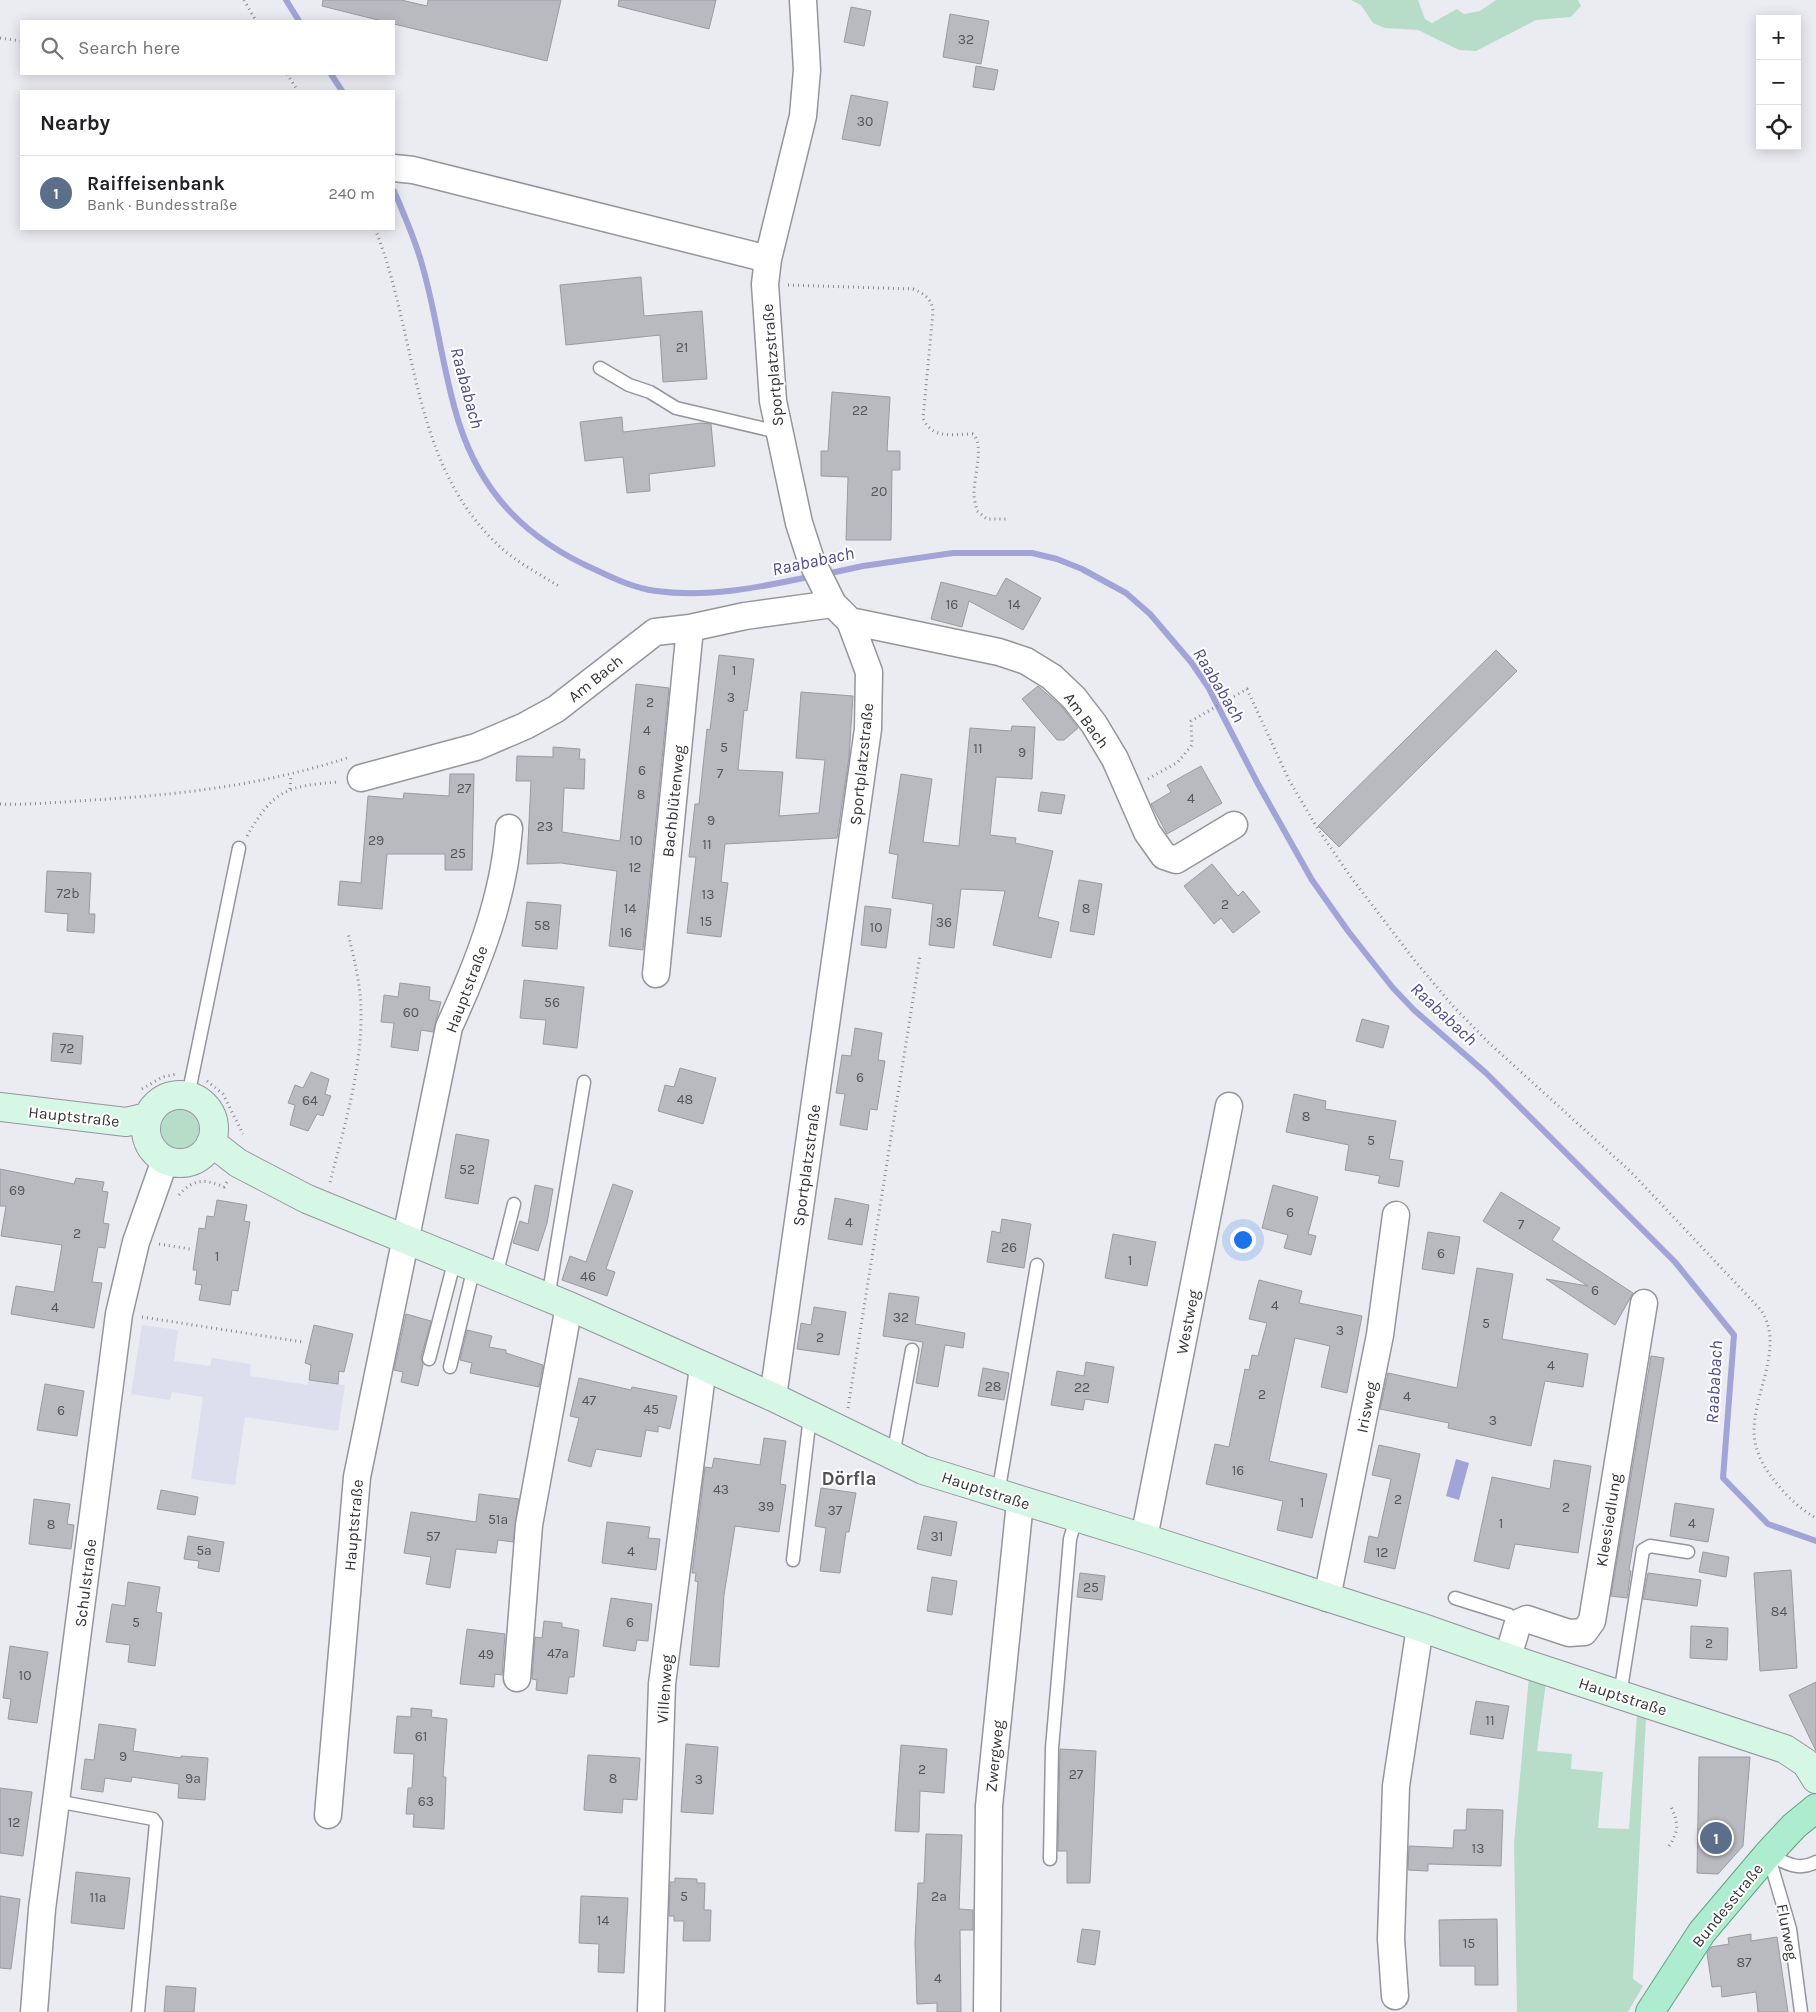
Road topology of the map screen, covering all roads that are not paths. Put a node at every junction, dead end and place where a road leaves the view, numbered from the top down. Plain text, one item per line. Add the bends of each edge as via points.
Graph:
1 (803, 0) edge
2 (403, 169) edge
3 (767, 271) junction
4 (600, 368) dead end
5 (778, 432) junction
6 (835, 604) junction
7 (690, 628) junction
8 (356, 767) road end
9 (1234, 825) dead end
10 (509, 828) dead end
11 (239, 848) road end
12 (656, 974) dead end
13 (584, 1082) dead end
14 (188, 1096) junction
15 (1229, 1106) dead end
16 (0, 1108) edge
17 (148, 1118) junction
18 (212, 1142) junction
19 (165, 1160) junction
20 (514, 1204) dead end
21 (1396, 1214) dead end
22 (406, 1238) junction
23 (1037, 1265) dead end
24 (475, 1267) junction
25 (559, 1302) junction
26 (1644, 1303) dead end
27 (912, 1350) dead end
28 (429, 1359) dead end
29 (450, 1367) dead end
30 (703, 1367) junction
31 (773, 1397) junction
32 (810, 1416) junction
33 (893, 1456) junction
34 (1009, 1498) junction
35 (1076, 1518) junction
36 (1144, 1538) junction
37 (1688, 1552) dead end
38 (793, 1560) dead end
39 (1327, 1598) junction
40 (1455, 1598) dead end
41 (1518, 1623) junction
42 (1420, 1627) junction
43 (1508, 1657) junction
44 (517, 1678) dead end
45 (1620, 1695) junction
46 (1816, 1780) edge
47 (56, 1801) junction
48 (1816, 1808) edge
49 (328, 1815) dead end
50 (1768, 1854) junction
51 (1050, 1859) dead end
52 (1816, 1862) edge
53 (1395, 1996) dead end
54 (34, 2012) edge
55 (138, 2012) edge
56 (651, 2012) edge
57 (988, 2012) edge
58 (1650, 2012) edge
59 (1801, 2012) edge

1 - 3 street, Sportplatzstraße via 806,70 803,116
2 - 3 street
3 - 5 street, Sportplatzstraße via 773,402
4 - 5 lane via 676,408
5 - 6 street, Sportplatzstraße via 811,560
6 - 7 street, Am Bach via 745,616
6 - 9 street, Am Bach via 999,652 1026,661 1045,673 1074,698 1094,724 1115,760 1147,832 1164,856 1176,860
6 - 31 street, Sportplatzstraße via 869,672 868,729
7 - 8 street, Am Bach via 655,632 556,710 525,726 476,746
7 - 12 street, Bachblütenweg
10 - 22 street, Hauptstraße via 507,865 477,965 449,1027
11 - 14 lane
13 - 25 lane
14 - 17 main road via 163,1099
14 - 18 main road via 203,1104 210,1113 214,1129
15 - 36 street, Westweg
16 - 17 main road, Hauptstraße via 126,1122
17 - 19 main road via 146,1133 150,1146
18 - 19 main road via 200,1157 189,1162
18 - 22 main road, Hauptstraße via 238,1163 323,1206
19 - 47 street, Schulstraße via 136,1242 119,1314
20 - 24 lane
21 - 39 street, Irisweg via 1380,1335
22 - 24 main road, Hauptstraße
22 - 49 street, Hauptstraße via 357,1477
23 - 34 lane
24 - 25 main road, Hauptstraße
24 - 28 lane
24 - 29 lane
25 - 30 main road, Hauptstraße
25 - 44 street via 529,1525
26 - 41 street, Kleesiedlung via 1592,1621 1584,1632 1569,1633 1527,1619
27 - 33 lane
30 - 31 main road, Hauptstraße
30 - 56 street, Villenweg via 662,1684
31 - 32 main road, Hauptstraße
32 - 33 main road, Hauptstraße
32 - 38 lane
33 - 34 main road, Hauptstraße via 923,1470
34 - 35 main road, Hauptstraße
34 - 57 street, Zwergweg via 989,1806
35 - 36 main road, Hauptstraße
35 - 51 lane via 1070,1539 1052,1748
36 - 39 main road, Hauptstraße
37 - 45 lane via 1650,1546 1642,1550
39 - 42 main road, Hauptstraße
40 - 41 lane via 1509,1614
41 - 43 street
42 - 43 main road, Hauptstraße
42 - 53 street via 1396,1786 1391,1940
43 - 45 main road, Hauptstraße
45 - 46 main road, Hauptstraße via 1785,1749 1806,1763
47 - 54 street, Schulstraße via 42,1909
47 - 55 lane via 153,1819 156,1823
48 - 50 main road, Bundesstraße
50 - 52 lane via 1792,1866 1809,1866
50 - 58 main road, Bundesstraße via 1702,1932
50 - 59 lane, Flurweg via 1790,1929

